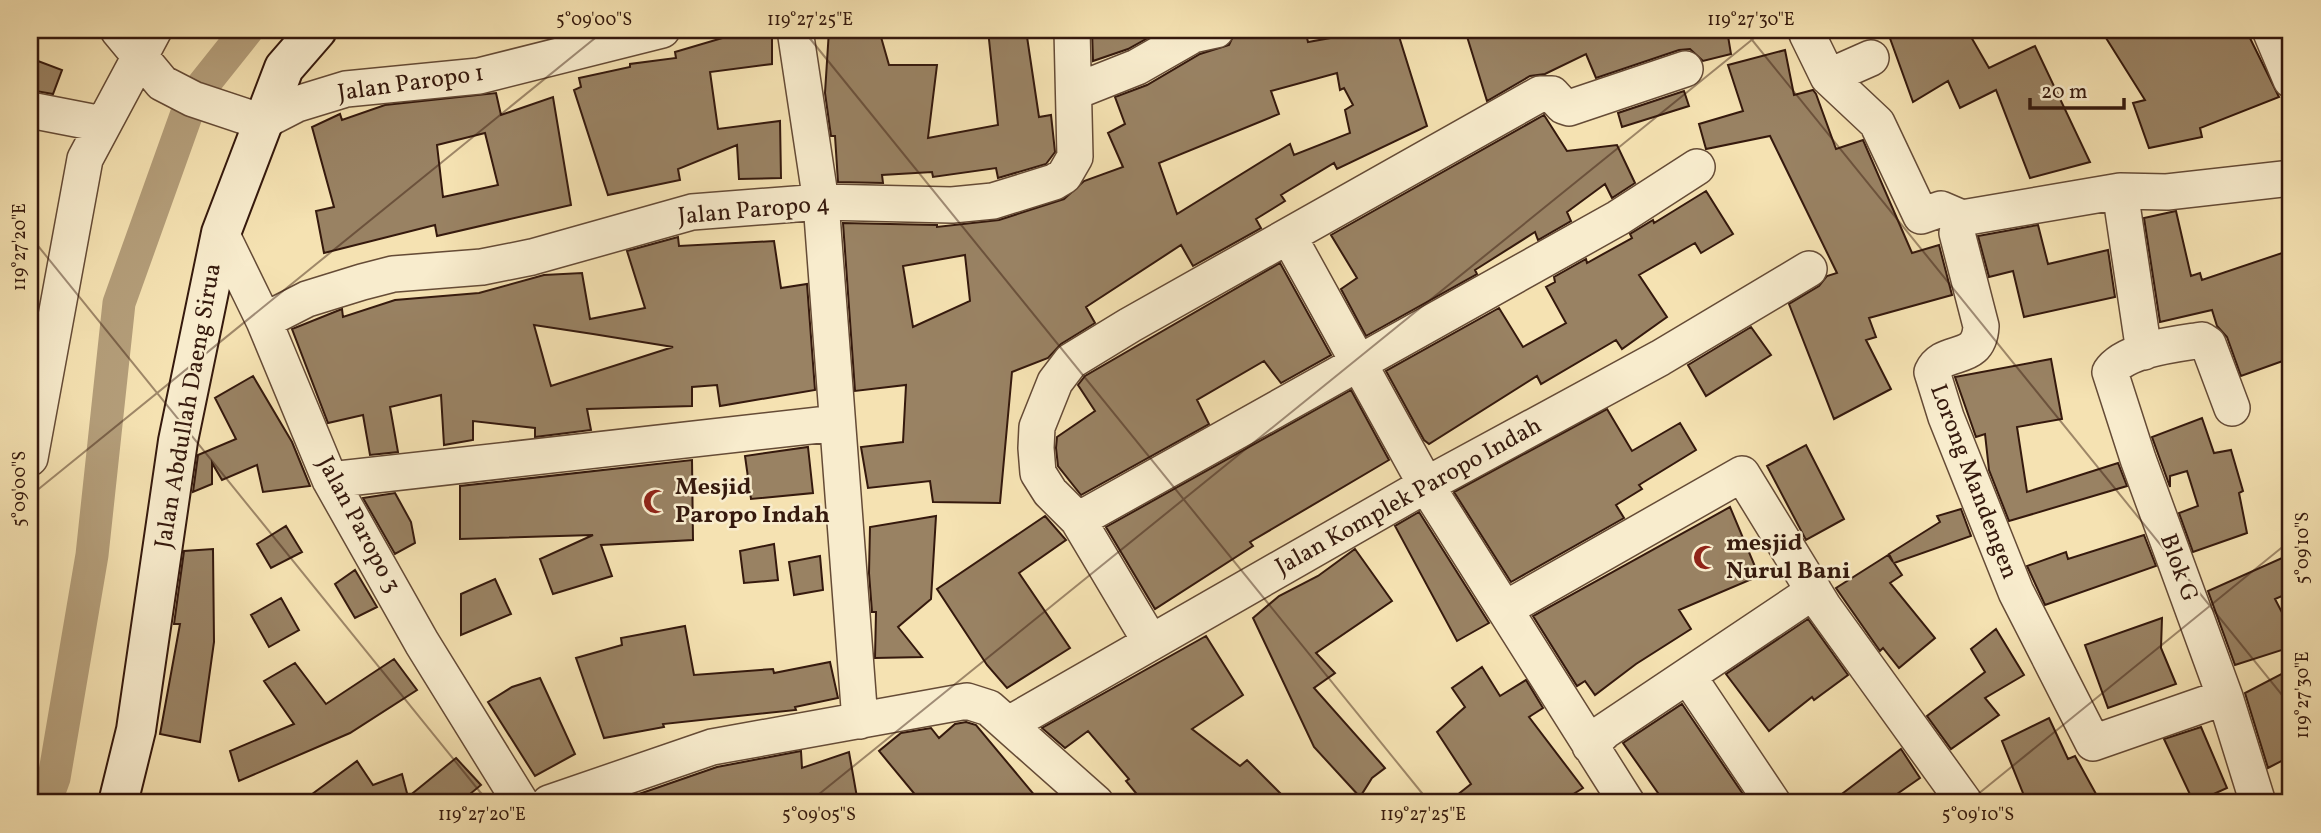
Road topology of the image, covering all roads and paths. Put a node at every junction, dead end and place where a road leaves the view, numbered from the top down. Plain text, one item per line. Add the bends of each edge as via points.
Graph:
1 (317, 30) edge
2 (662, 30) edge
3 (796, 30) edge
4 (1072, 30) edge
5 (1216, 30) edge
6 (2270, 30) edge
7 (1807, 34) dead end
8 (137, 38) edge
9 (1871, 58) dead end
10 (1685, 69) dead end
11 (1828, 77) junction
12 (2291, 80) edge
13 (1074, 92) junction
14 (30, 110) edge
15 (262, 122) junction
16 (102, 124) junction
17 (1697, 167) dead end
18 (2291, 178) edge
19 (2120, 191) junction
20 (821, 202) junction
21 (1962, 218) junction
22 (221, 233) junction
23 (1289, 237) junction
24 (1809, 269) dead end
25 (264, 321) junction
26 (2144, 352) junction
27 (1358, 362) junction
28 (2232, 408) dead end
29 (837, 423) junction
30 (30, 458) edge
31 (330, 480) junction
32 (1426, 485) junction
33 (1078, 520) junction
34 (1814, 592) junction
35 (1505, 610) junction
36 (1150, 641) junction
37 (1688, 676) junction
38 (2225, 697) junction
39 (860, 721) junction
40 (1009, 724) junction
41 (1590, 746) junction
42 (118, 803) edge
43 (527, 803) edge
44 (1096, 803) edge
45 (1627, 803) edge
46 (1773, 803) edge
47 (1965, 803) edge
48 (2258, 803) edge

1 - 15 main road, Jalan Abdullah Daeng Sirua via 284,68
2 - 15 street, Jalan Paropo 1 via 479,76 346,89 297,104
3 - 20 street
4 - 13 street, Jalan Paropo 4
5 - 13 street via 1193,35 1137,67
6 - 12 street
7 - 11 street
8 - 15 street via 162,83 193,99
8 - 16 street
9 - 11 street
10 - 23 street via 1569,108 1552,94 1540,94
11 - 21 street via 1877,123 1921,216 1941,209
13 - 20 street, Jalan Paropo 4 via 1075,157 1064,176 1054,182 993,201 953,205
14 - 16 street
15 - 22 main road, Jalan Abdullah Daeng Sirua
16 - 30 street via 85,159
17 - 27 street via 1618,218
18 - 19 street via 2167,192
19 - 21 street
19 - 26 street
20 - 25 street, Jalan Paropo 4 via 692,212 508,263 393,274 307,299
20 - 29 street
21 - 38 street, Lorong Mandengen via 1957,233 1981,338 1972,349 1934,367 1933,379 2016,592 2093,743
22 - 25 street, Jalan Paropo 3
22 - 42 main road, Jalan Abdullah Daeng Sirua via 178,441 136,730
23 - 27 street
23 - 33 street via 1118,332 1072,361 1055,382 1037,427 1038,472 1050,492
24 - 32 street, Jalan Komplek Paropo Indah via 1660,358
25 - 31 street, Jalan Paropo 3
26 - 28 street, Blok G via 2206,341
26 - 38 street, Blok G via 2115,365 2110,372 2112,381
27 - 32 street
27 - 33 street
29 - 31 street
29 - 39 street
31 - 43 street, Jalan Paropo 3 via 422,643
32 - 35 street
32 - 36 street, Jalan Komplek Paropo Indah
33 - 36 street
34 - 35 street via 1742,474
34 - 37 street
34 - 47 street
35 - 41 street
36 - 40 street, Jalan Komplek Paropo Indah
37 - 41 street
37 - 46 street
38 - 48 street, Blok G
39 - 40 street, Jalan Paropo 3 via 967,701 989,708
39 - 43 street, Jalan Paropo 3 via 712,747
40 - 44 street, Jalan Paropo 3
41 - 45 street

